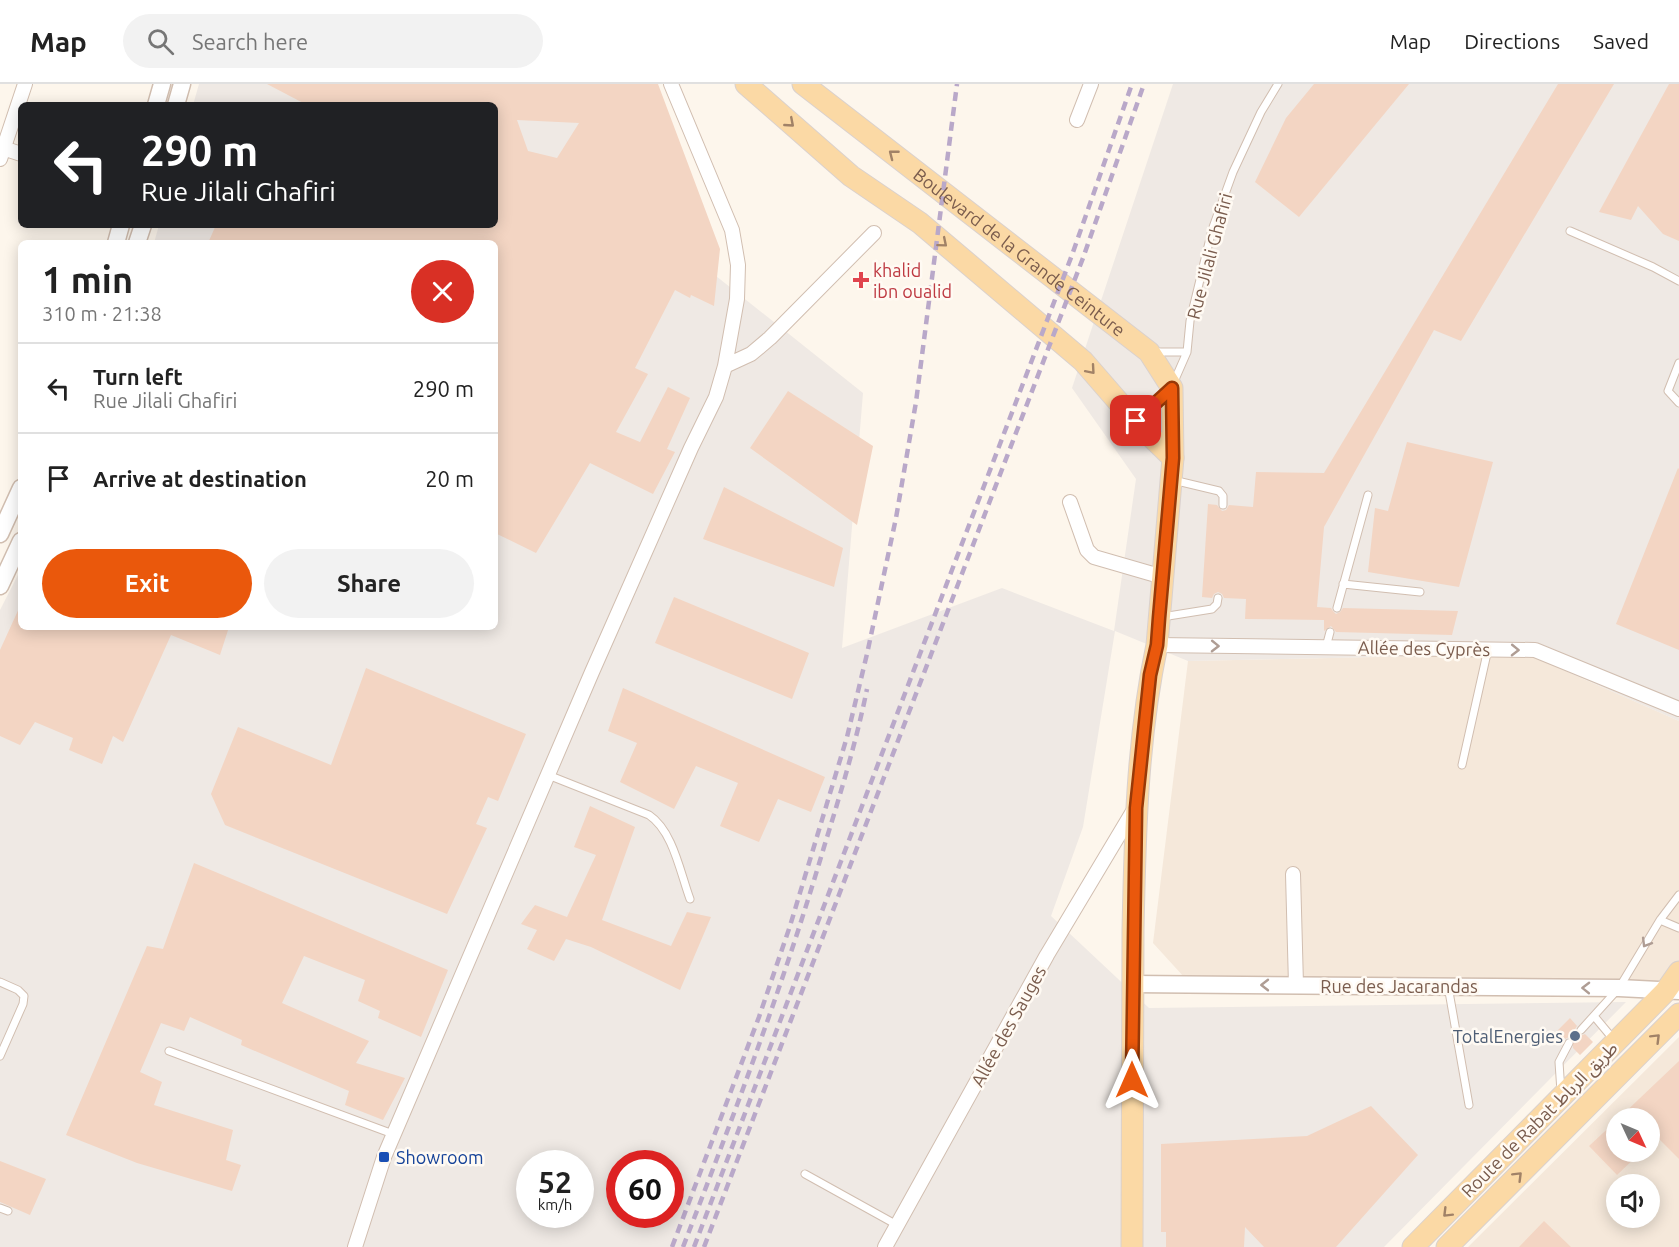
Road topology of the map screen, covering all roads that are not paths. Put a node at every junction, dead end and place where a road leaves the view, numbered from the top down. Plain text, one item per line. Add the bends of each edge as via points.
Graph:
1 (25, 84) edge
2 (162, 84) edge
3 (182, 84) edge
4 (671, 84) edge
5 (746, 84) edge
6 (803, 84) edge
7 (1091, 84) edge
8 (1278, 84) edge
9 (19, 102) edge
10 (157, 102) edge
11 (177, 102) edge
12 (18, 104) edge
13 (1077, 120) dead end
14 (1, 151) edge
15 (18, 154) edge
16 (1570, 231) dead end
17 (874, 233) dead end
18 (1679, 281) edge
19 (1149, 352) junction
20 (1187, 352) junction
21 (1679, 363) edge
22 (725, 366) junction
23 (1172, 388) junction
24 (1679, 403) edge
25 (1136, 421) junction
26 (1173, 458) junction
27 (1171, 479) junction
28 (18, 495) edge
29 (1368, 495) dead end
30 (1070, 502) dead end
31 (1223, 505) dead end
32 (0, 534) edge
33 (18, 547) edge
34 (1163, 577) junction
35 (1343, 584) junction
36 (0, 586) edge
37 (1420, 592) dead end
38 (1218, 598) dead end
39 (1337, 608) dead end
40 (1159, 618) junction
41 (1330, 632) dead end
42 (1157, 645) junction
43 (1326, 647) junction
44 (1488, 649) junction
45 (1679, 709) edge
46 (1462, 765) dead end
47 (548, 774) junction
48 (1136, 808) junction
49 (1293, 874) dead end
50 (1679, 895) edge
51 (690, 899) dead end
52 (1660, 920) junction
53 (1679, 928) edge
54 (1679, 972) edge
55 (0, 982) edge
56 (1132, 984) junction
57 (1296, 985) junction
58 (1448, 986) junction
59 (1619, 988) junction
60 (1672, 992) edge
61 (1594, 1016) junction
62 (1678, 1018) edge
63 (1581, 1030) dead end
64 (1616, 1042) junction
65 (1569, 1043) dead end
66 (170, 1051) dead end
67 (0, 1056) edge
68 (1561, 1097) junction
69 (1469, 1105) dead end
70 (393, 1134) junction
71 (805, 1174) dead end
72 (0, 1208) edge
73 (8, 1211) dead end
74 (897, 1225) junction
75 (355, 1247) edge
76 (885, 1247) edge
77 (1132, 1247) edge
78 (1413, 1247) edge
79 (1447, 1247) edge

1 - 9 street
2 - 10 street
3 - 11 street
4 - 22 street via 732,230 738,265 737,299
5 -> 25 main road via 851,176 920,223 1083,361
19 -> 6 main road, Boulevard de la Grande Ceinture
7 - 13 street
8 - 20 lane, Rue Jilali Ghafiri via 1233,172 1212,230 1190,321
12 - 14 street
14 - 15 street
16 - 18 lane
17 - 22 street via 770,338 751,354
19 - 20 lane
19 - 23 main road, Boulevard de la Grande Ceinture
20 - 23 lane, Rue Jilali Ghafiri
21 - 24 lane via 1668,391
22 - 47 street via 716,397
23 - 25 lane, Rue Jilali Ghafiri
23 - 26 main road
25 - 26 main road
26 - 27 main road
27 - 31 lane via 1219,491
27 - 34 main road
28 - 32 street
29 - 35 lane
30 - 34 street via 1087,550 1094,557
33 - 36 street
34 - 40 main road
35 - 37 lane
35 - 39 lane
38 - 40 lane via 1212,609
40 - 42 main road
41 - 43 lane
42 -> 43 street, Allée des Cyprès
42 - 48 main road via 1150,675
43 - 44 street, Allée des Cyprès
44 -> 45 street, Allée des Cyprès via 1535,650
44 - 46 lane
47 - 51 lane via 658,821 666,832
47 - 70 street
48 - 56 main road
48 - 74 street, Allée des Sauges via 1047,955
49 - 57 street
50 - 52 lane
52 - 53 lane
52 -> 59 lane
54 - 60 main road, Route de Rabat طريق الرباط
55 - 67 lane via 24,996
57 -> 56 street, Rue des Jacarandas
56 - 77 main road
57 - 58 street, Rue des Jacarandas
59 -> 58 street, Rue des Jacarandas
58 - 69 lane
59 - 60 street, Rue des Jacarandas
59 - 61 lane
60 - 62 street
60 - 64 main road, Route de Rabat طريق الرباط
61 - 63 lane
61 - 64 lane
79 -> 62 main road, Route de Rabat طريق الرباط
64 - 68 main road, Route de Rabat طريق الرباط
65 - 68 lane via 1559,1062
66 - 70 lane
68 -> 78 main road, Route de Rabat طريق الرباط
70 - 75 street
71 - 74 lane
72 - 73 lane
74 - 76 street, Allée des Sauges

